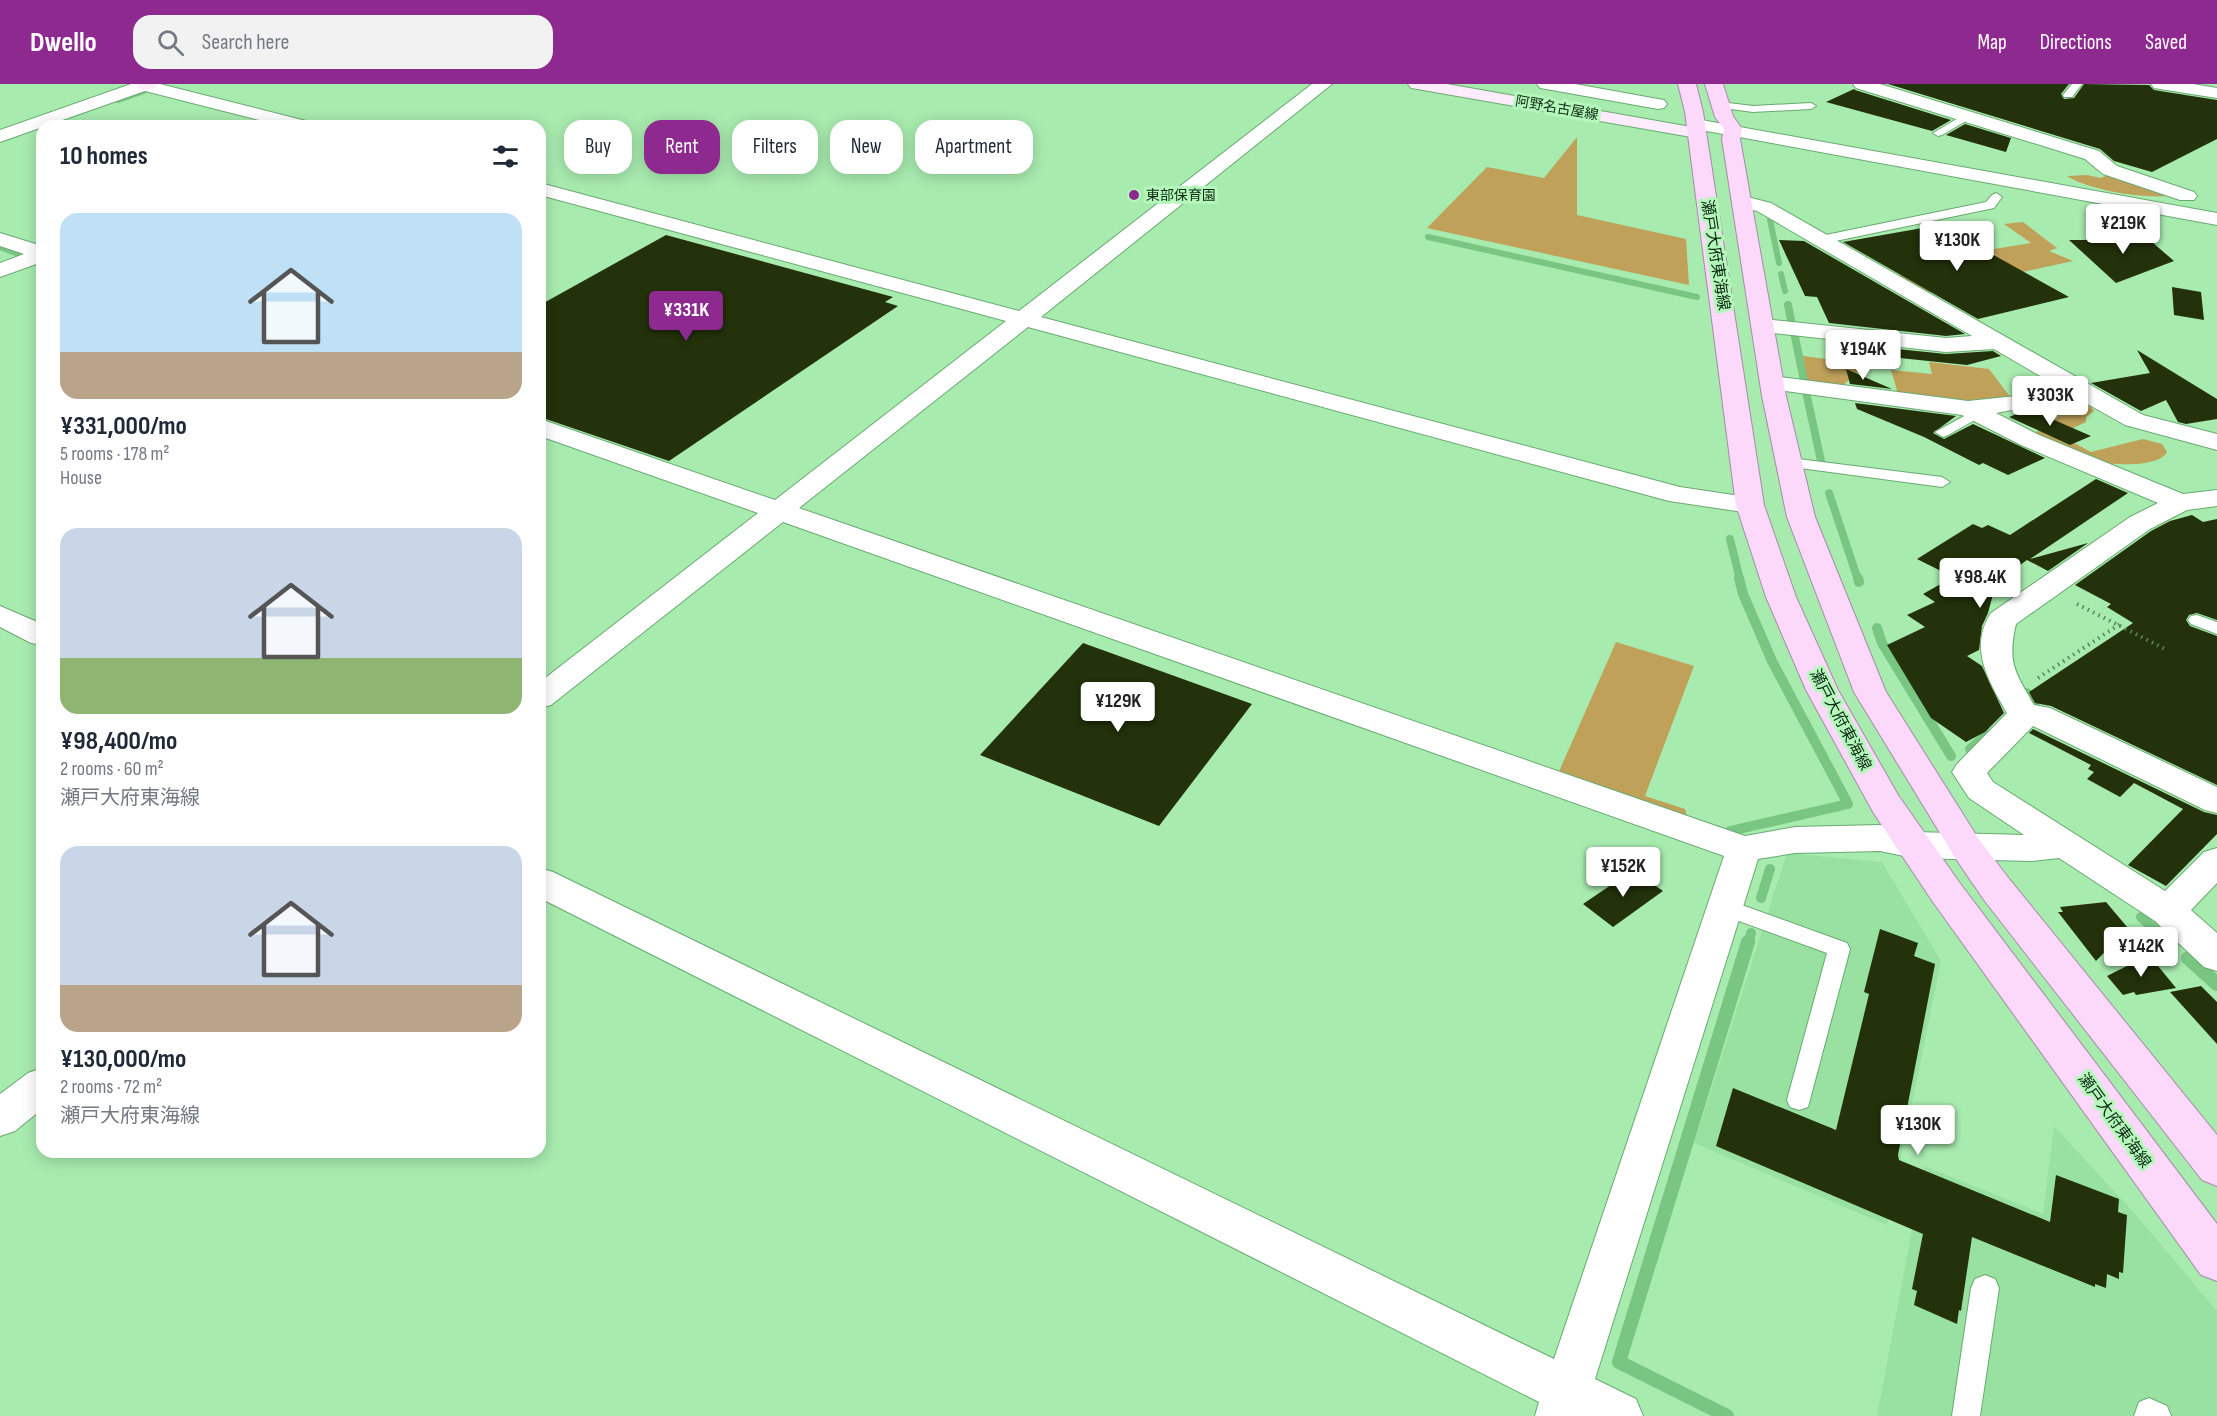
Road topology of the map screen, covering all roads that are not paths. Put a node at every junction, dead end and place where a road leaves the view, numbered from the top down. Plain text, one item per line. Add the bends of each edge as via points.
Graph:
1 (145, 84) edge
2 (1323, 84) edge
3 (1417, 84) edge
4 (1472, 84) edge
5 (1546, 84) edge
6 (1687, 84) edge
7 (1862, 84) edge
8 (2077, 84) edge
9 (2160, 84) edge
10 (1530, 89) edge
11 (2217, 93) edge
12 (2068, 95) dead end
13 (1658, 104) dead end
14 (1811, 106) dead end
15 (1967, 116) junction
16 (1715, 119) edge
17 (43, 120) edge
18 (281, 120) edge
19 (36, 122) edge
20 (1938, 133) dead end
21 (0, 135) edge
22 (1886, 167) junction
23 (546, 191) edge
24 (1996, 197) junction
25 (1743, 202) junction
26 (2217, 207) edge
27 (2152, 217) junction
28 (2217, 219) edge
29 (2217, 229) edge
30 (0, 239) edge
31 (1821, 240) junction
32 (0, 254) edge
33 (36, 259) edge
34 (36, 260) edge
35 (36, 260) edge
36 (0, 271) edge
37 (1021, 319) junction
38 (1763, 326) junction
39 (1996, 342) junction
40 (1773, 382) junction
41 (2079, 390) junction
42 (1972, 410) junction
43 (546, 429) edge
44 (1943, 432) dead end
45 (2217, 442) edge
46 (546, 447) edge
47 (1790, 463) junction
48 (1942, 482) dead end
49 (2217, 498) edge
50 (2180, 503) junction
51 (1750, 505) junction
52 (772, 517) junction
53 (0, 615) edge
54 (2197, 620) dead end
55 (2217, 628) edge
56 (36, 633) edge
57 (546, 693) edge
58 (2018, 705) junction
59 (2217, 801) edge
60 (2066, 844) junction
61 (1914, 845) junction
62 (1966, 847) junction
63 (1741, 858) junction
64 (2217, 861) edge
65 (546, 885) edge
66 (1725, 908) junction
67 (2168, 911) junction
68 (2217, 956) edge
69 (36, 1090) edge
70 (1799, 1100) dead end
71 (0, 1118) edge
72 (2217, 1167) edge
73 (2217, 1260) edge
74 (1985, 1288) dead end
75 (1564, 1403) edge
76 (1619, 1416) edge
77 (1966, 1416) edge
78 (2148, 1416) edge
79 (2157, 1416) edge

1 - 17 street
1 - 18 street
2 - 37 street
3 - 16 main road, 阿野名古屋線
4 - 10 main road, 阿野名古屋線
5 - 13 street
6 - 16 main road, 瀬戸大府東海線
7 - 15 street
8 - 12 lane
9 - 11 street
10 - 16 main road, 阿野名古屋線
14 - 16 lane via 1753,109
15 - 20 lane
15 - 26 street via 2091,155 2110,170
16 - 22 street
16 - 25 main road, 瀬戸大府東海線
16 - 28 street
16 - 51 main road, 瀬戸大府東海線
19 - 21 street
22 - 24 street via 1905,180
22 - 27 street
23 - 37 street
24 - 27 street via 2124,220
24 - 31 lane via 1990,205
25 - 31 street via 1764,207
25 - 38 main road, 瀬戸大府東海線
27 - 29 street
30 - 33 street
31 - 39 street
32 - 34 street
35 - 36 street
37 - 51 street via 1679,495
37 - 52 street
38 - 39 street via 1946,345
38 - 40 main road, 瀬戸大府東海線
39 - 41 street
40 - 42 street
40 - 47 main road, 瀬戸大府東海線
41 - 42 street
41 - 45 street via 2134,420
42 - 44 lane
42 - 50 street via 2030,440
43 - 52 street
46 - 52 street
47 - 48 lane
47 - 62 main road, 瀬戸大府東海線 via 1802,517 1870,692
49 - 50 street
50 - 58 street via 2140,523 2002,620 1995,649 2001,675
51 - 61 main road, 瀬戸大府東海線 via 1781,597 1822,690 1885,803
52 - 57 street
52 - 63 street
53 - 56 street
54 - 55 lane
58 - 59 street
58 - 60 street via 1969,772 1981,790
60 - 62 street
60 - 67 street
61 - 62 street
61 - 63 street via 1880,838 1795,840
61 - 73 main road, 瀬戸大府東海線
62 - 72 main road, 瀬戸大府東海線
63 - 66 street
64 - 67 street
65 - 75 street
66 - 70 lane via 1839,950
66 - 75 street
67 - 68 street
69 - 71 street
74 - 77 lane
75 - 76 street
78 - 79 lane via 2148,1412

